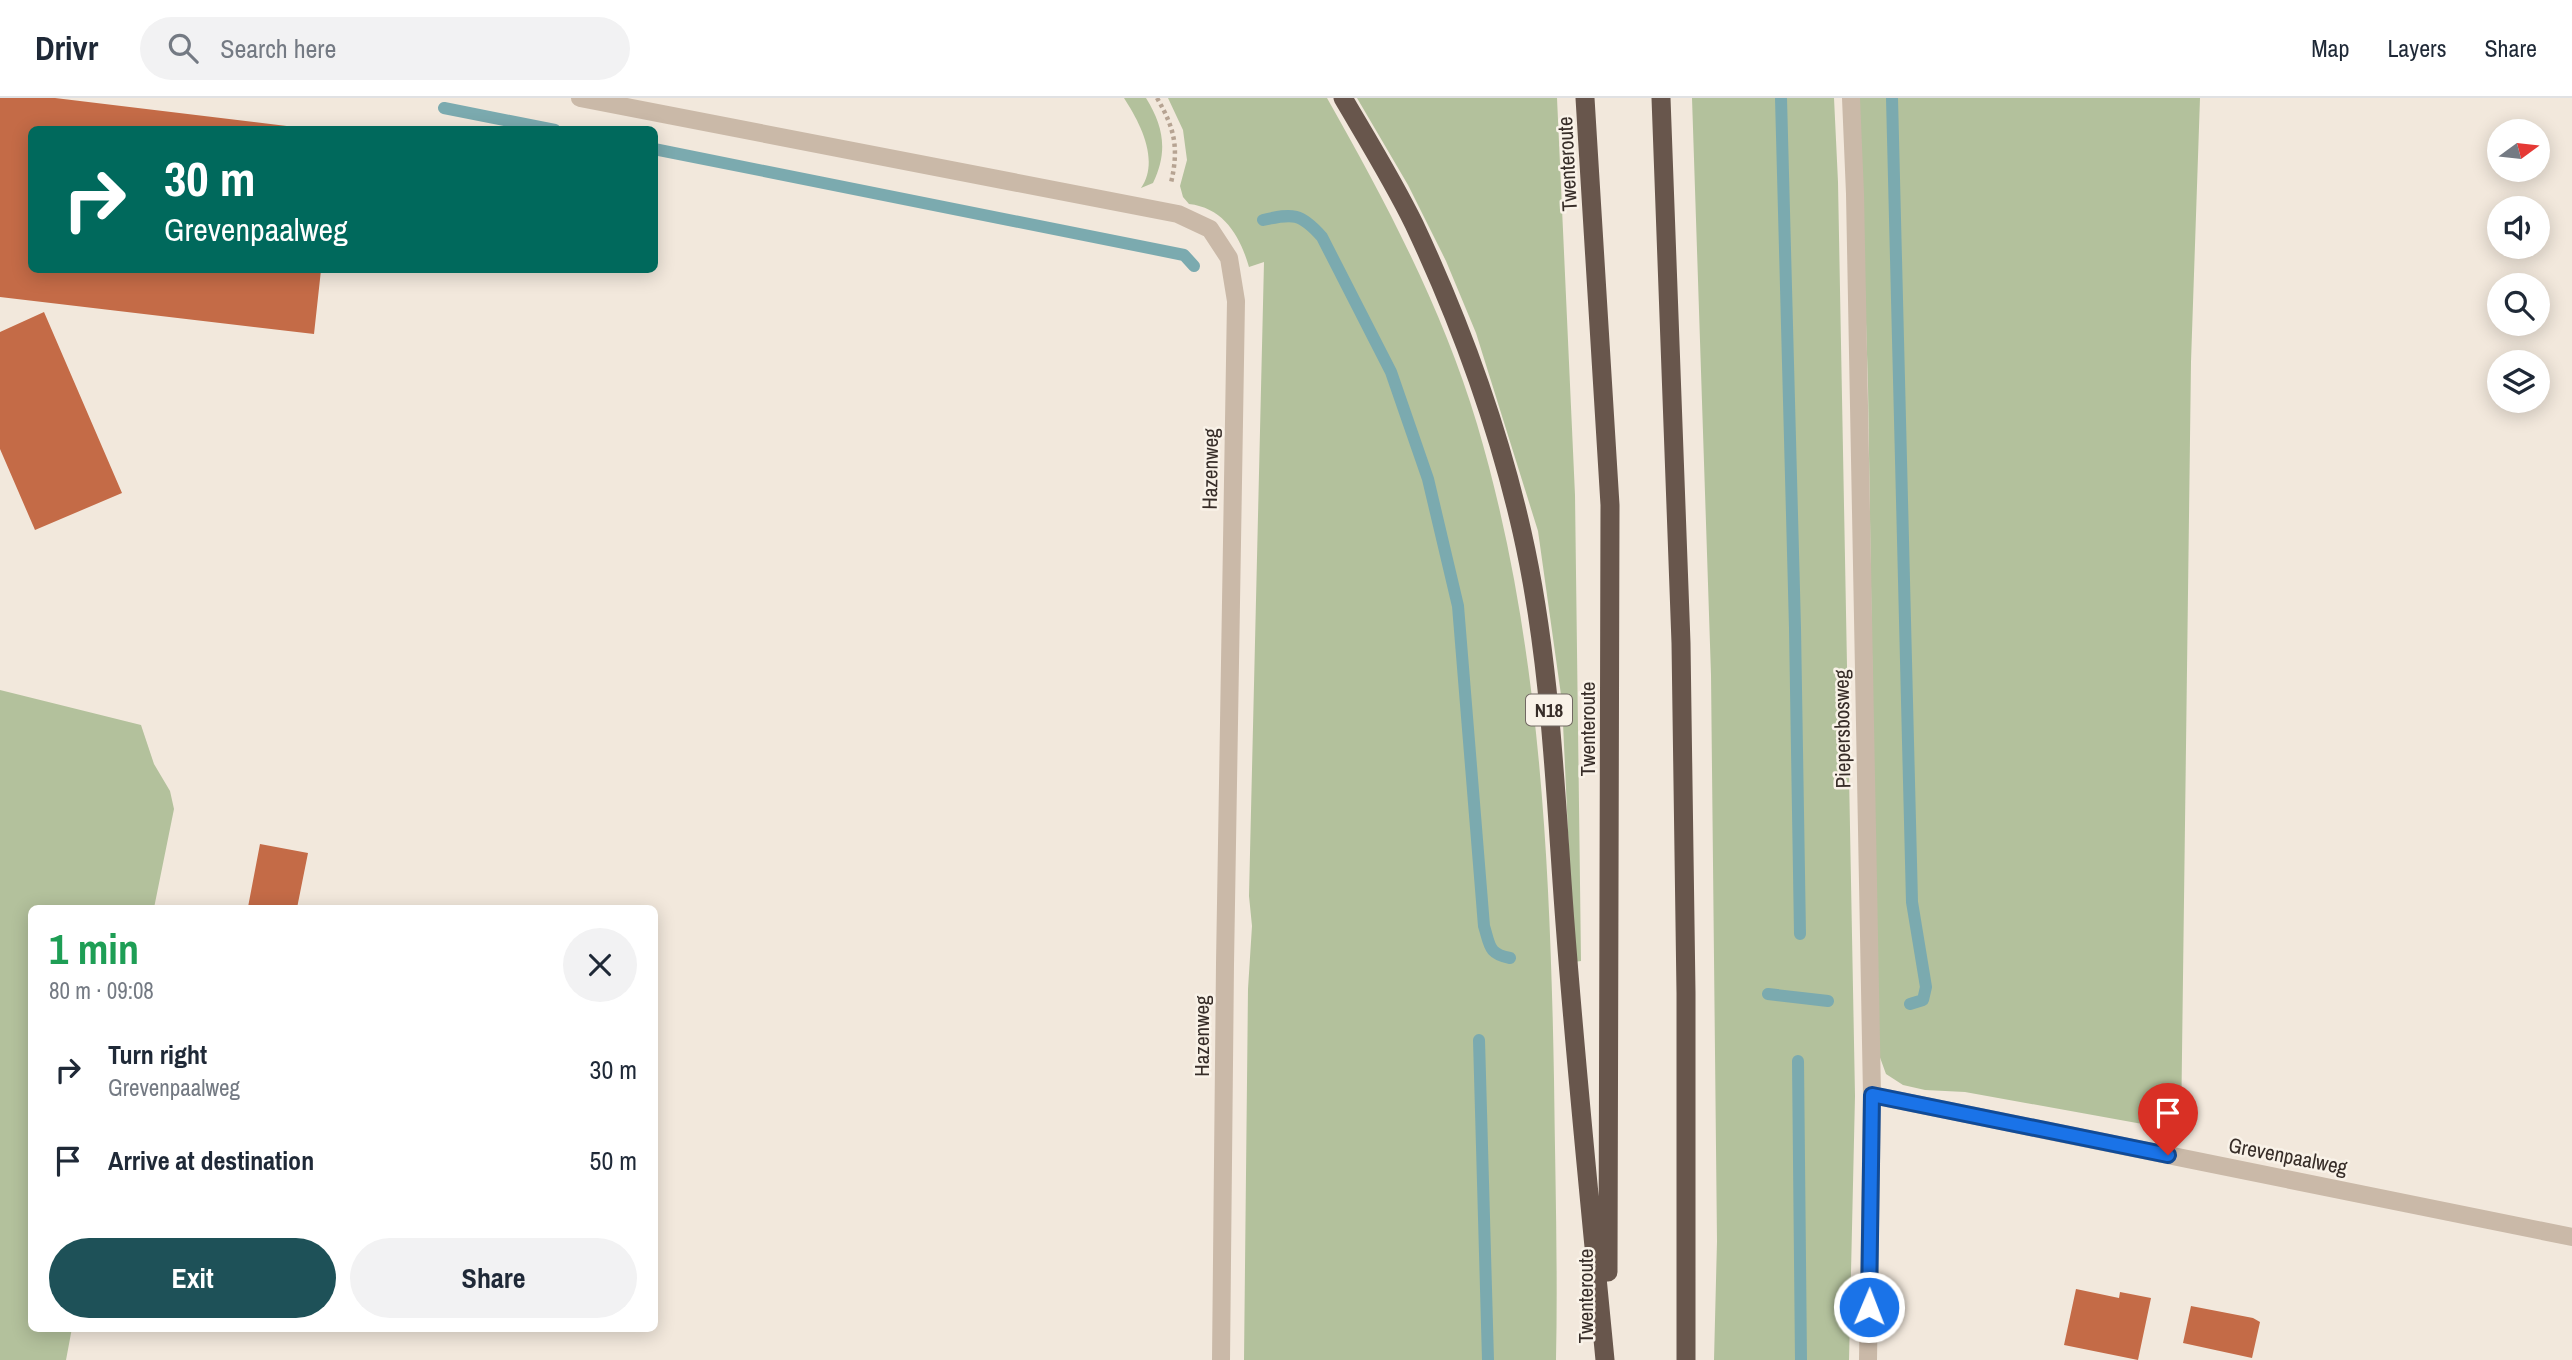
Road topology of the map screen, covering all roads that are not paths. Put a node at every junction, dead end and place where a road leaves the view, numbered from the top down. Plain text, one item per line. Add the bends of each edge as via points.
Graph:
1 (580, 98) edge
2 (1343, 98) edge
3 (1586, 98) edge
4 (1661, 98) edge
5 (1851, 98) edge
6 (1872, 1095) junction
7 (2572, 1237) edge
8 (1221, 1360) edge
9 (1606, 1360) edge
10 (1686, 1360) edge
11 (1868, 1360) edge

1 - 8 street, Hazenweg via 1178,214 1210,229 1229,258 1236,301
2 - 9 highway, N18 via 1412,221 1459,326 1522,532 1541,635 1550,721 1571,1004
3 - 9 highway, Twenteroute / N18 via 1610,505
4 - 10 highway via 1681,643
5 - 6 street, Piepersbosweg
6 - 7 street, Grevenpaalweg
6 - 11 street, Piepersbosweg

